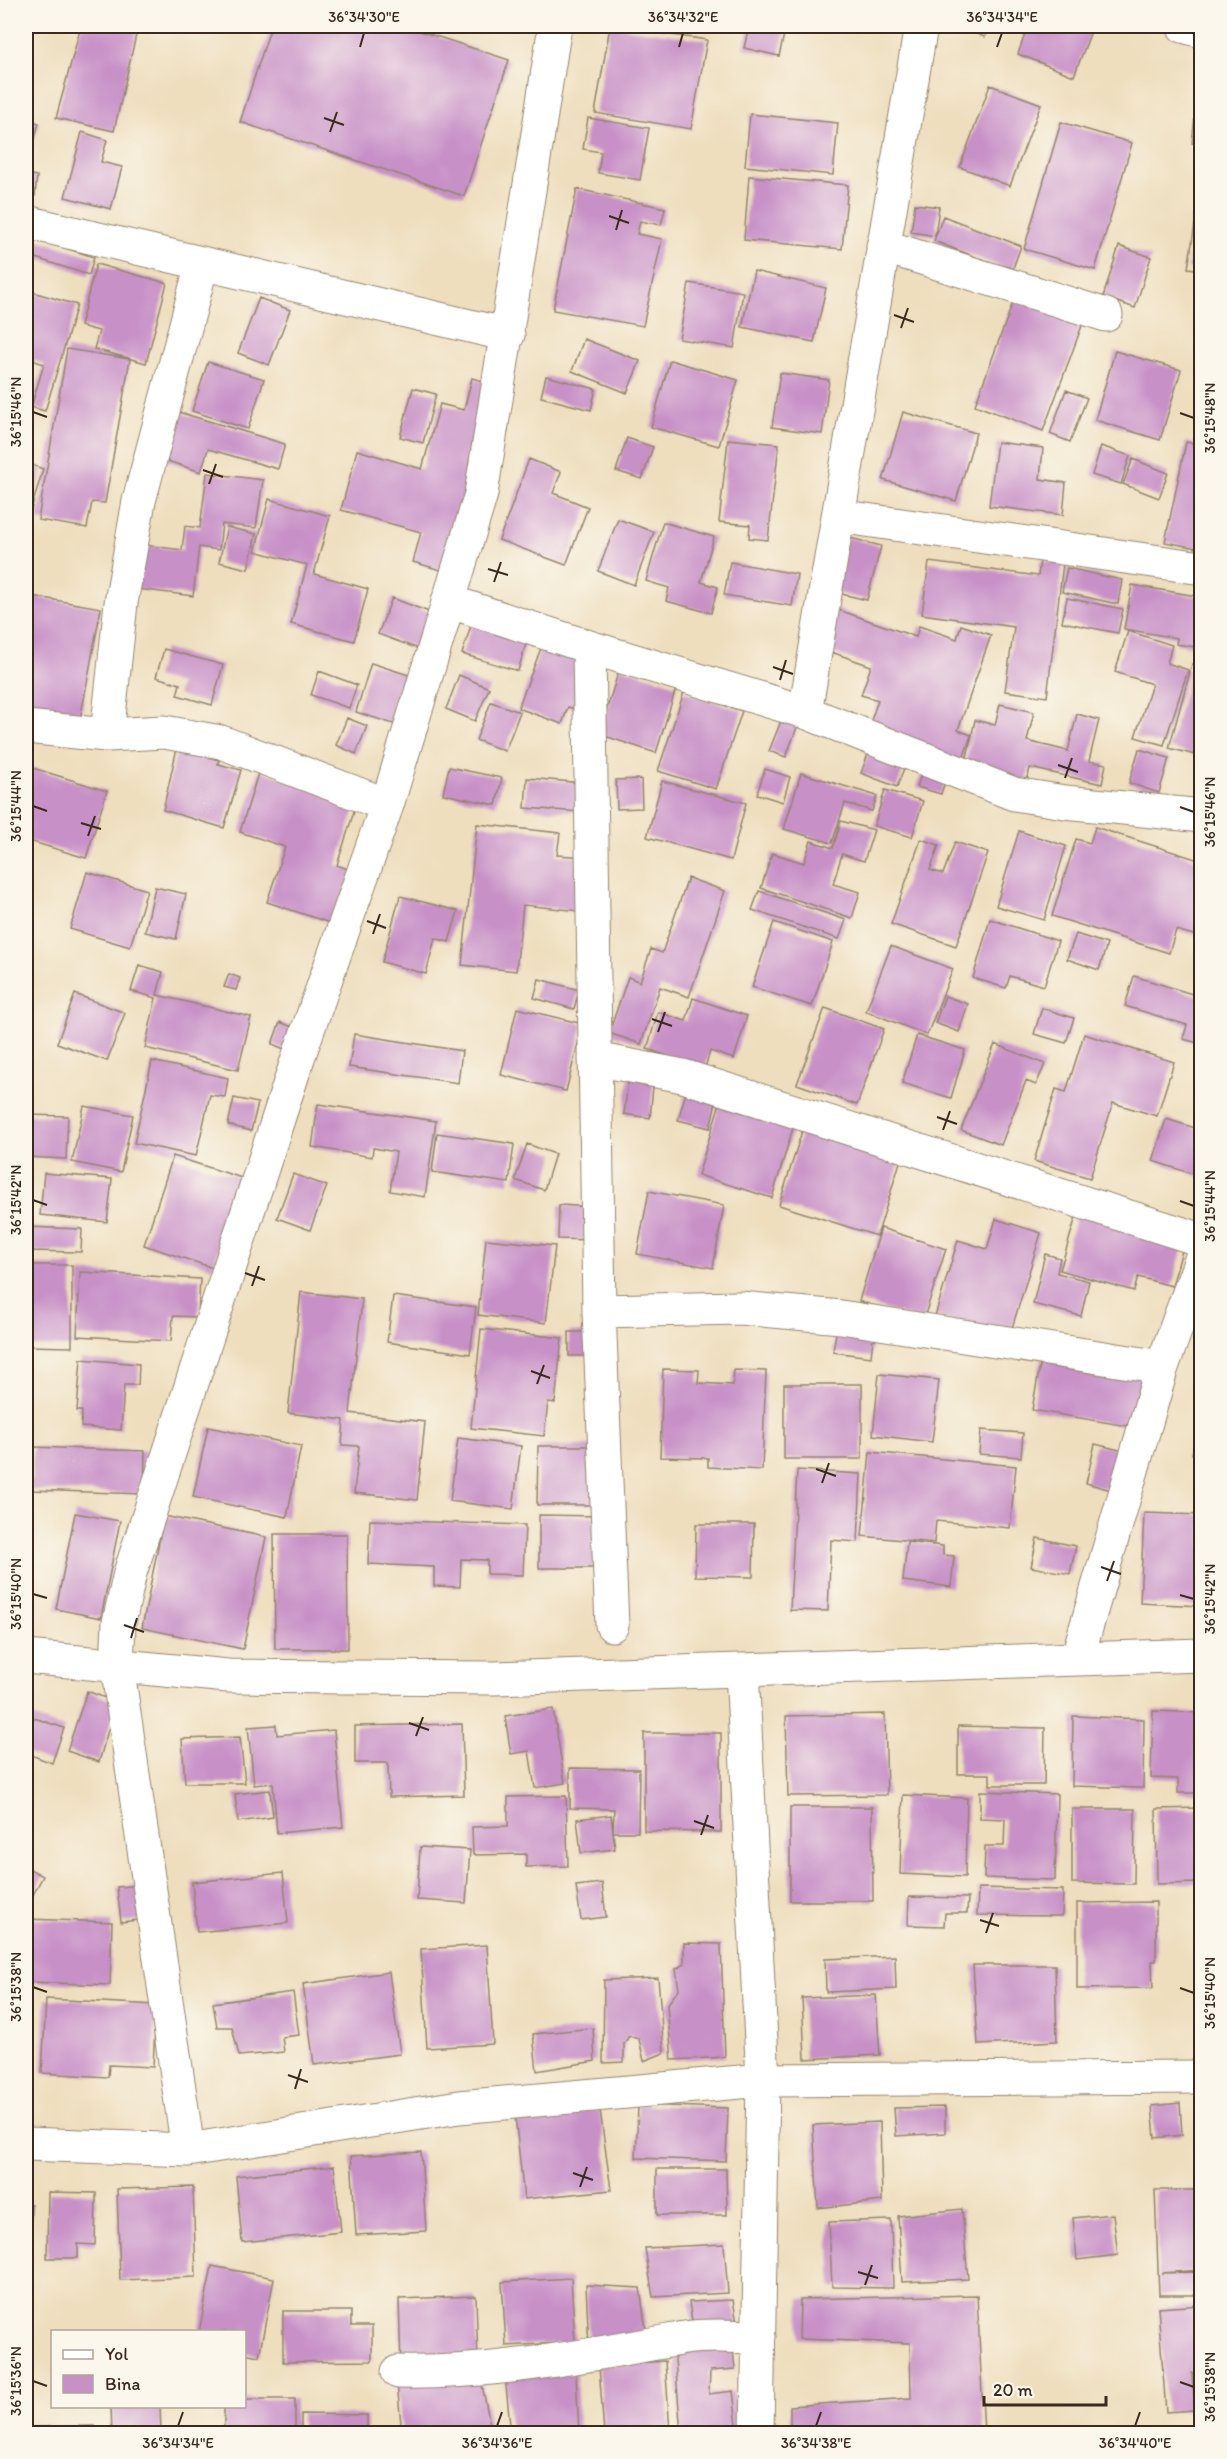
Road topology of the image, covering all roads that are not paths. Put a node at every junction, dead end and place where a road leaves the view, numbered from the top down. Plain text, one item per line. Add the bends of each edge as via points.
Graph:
1 (555, 26) edge
2 (921, 26) edge
3 (1183, 26) edge
4 (1202, 31) edge
5 (26, 222) edge
6 (883, 246) junction
7 (202, 264) junction
8 (1106, 315) dead end
9 (508, 335) junction
10 (838, 516) junction
11 (1202, 568) edge
12 (448, 601) junction
13 (589, 647) junction
14 (805, 712) junction
15 (26, 727) edge
16 (107, 735) junction
17 (387, 805) junction
18 (1202, 816) edge
19 (595, 1059) junction
20 (1202, 1240) edge
21 (1202, 1257) edge
22 (599, 1311) junction
23 (1162, 1367) junction
24 (612, 1625) dead end
25 (1202, 1655) edge
26 (26, 1657) edge
27 (1077, 1659) junction
28 (117, 1665) junction
29 (742, 1670) junction
30 (1202, 2078) edge
31 (763, 2080) junction
32 (26, 2145) edge
33 (188, 2150) junction
34 (759, 2337) junction
35 (398, 2372) dead end
36 (757, 2433) edge

1 - 9 street
2 - 6 street
3 - 4 street
5 - 7 street
6 - 8 street
6 - 10 street
7 - 9 street
7 - 16 street via 139,501 121,603
9 - 12 street via 481,494
10 - 11 street
10 - 14 street
12 - 13 street
12 - 17 street
13 - 14 street
13 - 19 street
14 - 18 street via 1014,794
15 - 16 street
16 - 17 street via 164,732 221,742
17 - 28 street via 298,1058 130,1573 119,1622
19 - 20 street via 683,1076
19 - 22 street
21 - 23 street
22 - 23 street via 740,1308 841,1317
22 - 24 street
23 - 27 street
25 - 27 street
26 - 28 street
27 - 29 street
28 - 29 street via 228,1676 494,1678
28 - 33 street
29 - 31 street
30 - 31 street
31 - 33 street via 459,2107
31 - 34 street
32 - 33 street
34 - 35 street via 687,2338 542,2362 428,2373
34 - 36 street

